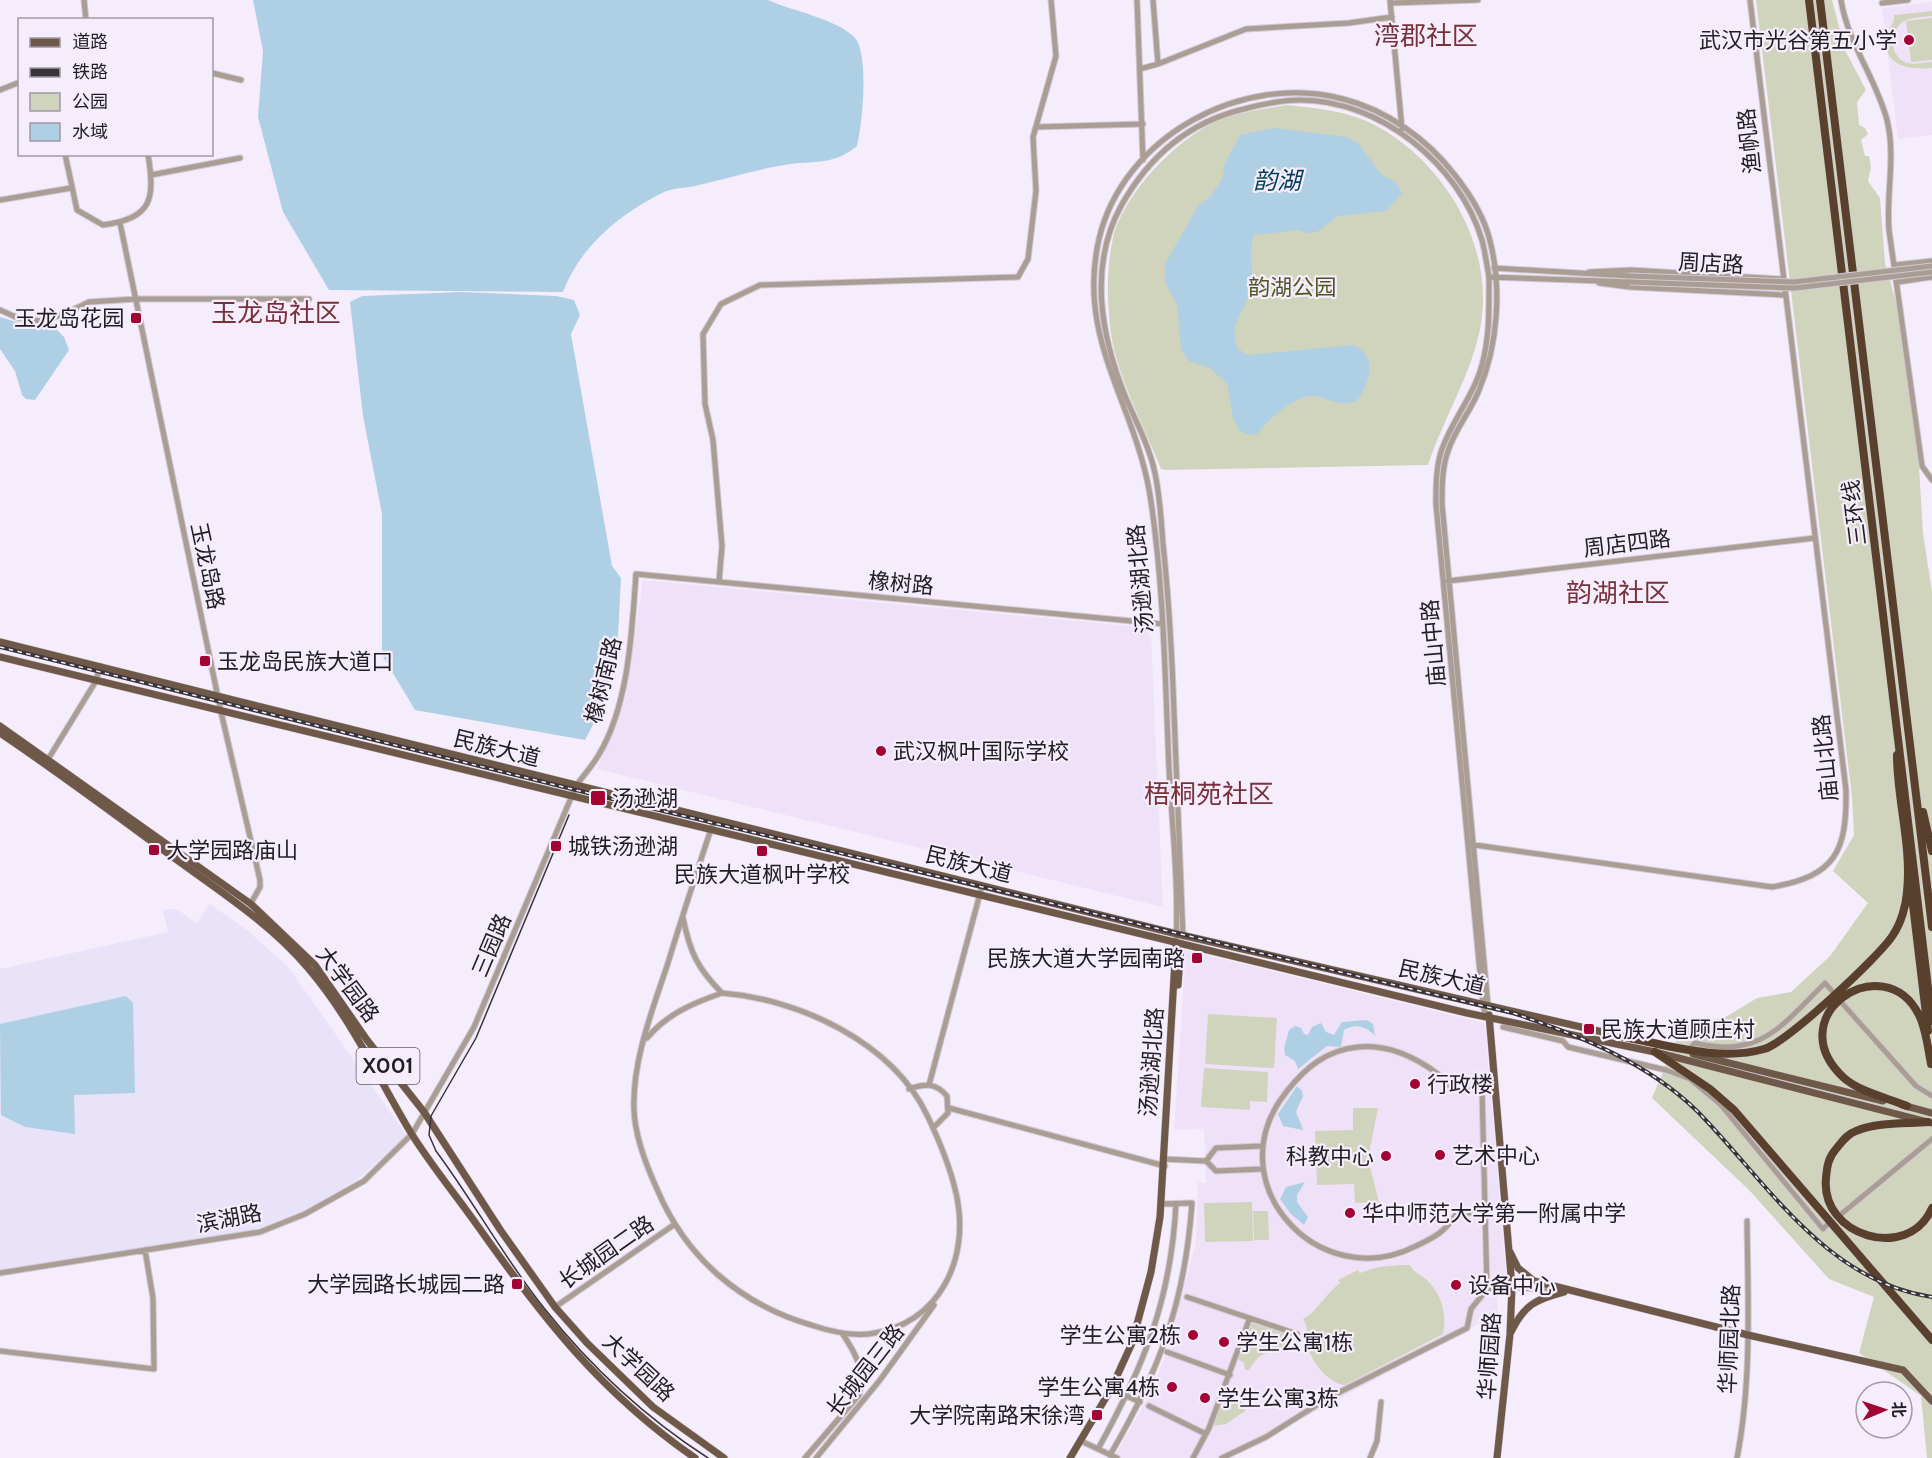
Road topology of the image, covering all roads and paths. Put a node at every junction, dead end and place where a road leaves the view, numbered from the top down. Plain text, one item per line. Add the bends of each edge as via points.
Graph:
1 (84, 0) edge
2 (1051, 0) edge
3 (1137, 0) edge
4 (1153, 0) edge
5 (1478, 0) edge
6 (1750, 0) edge
7 (1809, 0) edge
8 (1820, 0) edge
9 (1842, 0) edge
10 (1908, 0) edge
11 (1899, 1) edge
12 (1391, 2) edge
13 (1882, 3) dead end
14 (1392, 17) junction
15 (86, 18) edge
16 (1158, 64) junction
17 (1140, 69) junction
18 (213, 74) edge
19 (241, 80) dead end
20 (18, 83) edge
21 (0, 90) edge
22 (1143, 124) junction
23 (1036, 127) junction
24 (1401, 130) junction
25 (65, 156) edge
26 (148, 156) edge
27 (240, 158) dead end
28 (1143, 159) junction
29 (1149, 165) junction
30 (151, 175) junction
31 (71, 188) junction
32 (0, 200) edge
33 (120, 223) junction
34 (1932, 261) edge
35 (1895, 265) junction
36 (1932, 266) edge
37 (1495, 267) junction
38 (1487, 268) junction
39 (1589, 272) junction
40 (1932, 272) edge
41 (1493, 277) junction
42 (1932, 277) edge
43 (1630, 279) junction
44 (1781, 279) junction
45 (1589, 281) junction
46 (1898, 282) junction
47 (1783, 295) junction
48 (136, 299) junction
49 (309, 299) dead end
50 (0, 310) edge
51 (1932, 480) edge
52 (1815, 538) junction
53 (636, 574) joint
54 (1446, 581) junction
55 (719, 582) junction
56 (1162, 624) junction
57 (0, 642) edge
58 (0, 657) edge
59 (99, 666) junction
60 (96, 681) junction
61 (218, 698) junction
62 (1896, 711) junction
63 (221, 712) junction
64 (0, 726) edge
65 (0, 733) edge
66 (46, 762) junction
67 (1913, 767) junction
68 (576, 786) junction
69 (571, 797) junction
70 (714, 820) junction
71 (711, 830) junction
72 (1471, 843) junction
73 (1932, 851) edge
74 (1907, 860) junction
75 (982, 885) junction
76 (979, 896) junction
77 (251, 904) junction
78 (246, 911) junction
79 (683, 916) junction
80 (1932, 927) edge
81 (1180, 934) junction
82 (1179, 944) junction
83 (1832, 991) dead end
84 (722, 993) junction
85 (1841, 1002) dead end
86 (1485, 1006) junction
87 (1487, 1016) junction
88 (1932, 1022) edge
89 (1503, 1027) dead end
90 (1624, 1037) junction
91 (645, 1041) junction
92 (1690, 1048) junction
93 (1655, 1052) junction
94 (1931, 1064) edge
95 (1932, 1074) edge
96 (929, 1085) junction
97 (909, 1089) junction
98 (1932, 1096) edge
99 (1907, 1106) junction
100 (949, 1108) junction
101 (424, 1112) junction
102 (1932, 1113) edge
103 (1930, 1123) edge
104 (933, 1128) junction
105 (412, 1134) junction
106 (1932, 1139) edge
107 (1262, 1146) junction
108 (1206, 1161) junction
109 (1165, 1163) junction
110 (1262, 1169) junction
111 (1162, 1204) junction
112 (1176, 1204) junction
113 (1932, 1208) edge
114 (1485, 1212) junction
115 (1840, 1215) dead end
116 (1747, 1221) dead end
117 (675, 1224) junction
118 (1827, 1224) dead end
119 (145, 1250) junction
120 (1510, 1252) junction
121 (0, 1273) edge
122 (1512, 1287) junction
123 (1486, 1289) junction
124 (1566, 1292) junction
125 (1187, 1297) dead end
126 (937, 1300) junction
127 (555, 1307) junction
128 (1249, 1320) junction
129 (842, 1333) junction
130 (1297, 1334) dead end
131 (1510, 1334) junction
132 (1748, 1335) junction
133 (1932, 1340) edge
134 (0, 1351) edge
135 (1167, 1352) dead end
136 (1230, 1376) junction
137 (1113, 1390) junction
138 (1127, 1397) junction
139 (1932, 1401) edge
140 (1140, 1402) junction
141 (1381, 1402) dead end
142 (1149, 1406) dead end
143 (1206, 1434) junction
144 (1083, 1441) junction
145 (1098, 1449) junction
146 (1110, 1455) junction
147 (695, 1458) edge
148 (724, 1458) edge
149 (805, 1458) edge
150 (816, 1458) edge
151 (1073, 1458) edge
152 (1117, 1458) edge
153 (1193, 1458) edge
154 (1222, 1458) edge
155 (1370, 1458) edge
156 (1497, 1458) edge
157 (1737, 1458) edge

1 - 15 street
2 - 23 street via 1056,56
3 - 17 street
4 - 16 street
5 - 12 street
6 - 44 street, 渔帆路
7 - 62 highway, 三环线
8 - 67 highway, 三环线
9 - 35 street via 1852,40 1888,123 1892,161 1888,216
10 - 11 street
11 - 13 street
12 - 14 street
14 - 16 street via 1246,28
14 - 24 street
16 - 17 street
17 - 22 street
18 - 19 street
20 - 21 street
22 - 23 street
22 - 28 street
23 - 55 street via 1036,191 1028,259 1018,277 760,285 720,303 703,334 705,404 713,440 722,546
24 - 28 street, 汤逊湖北路 via 1375,111 1344,99 1302,92 1277,94 1188,121
24 - 29 street, 汤逊湖北路 via 1350,108 1302,100 1276,101 1234,111 1195,128 1173,141
24 - 37 street, 汤逊湖北路 via 1435,150 1470,196 1490,238
24 - 38 street, 汤逊湖北路 via 1430,156 1474,219
25 - 31 street
26 - 30 street
27 - 30 street
28 - 29 street
28 - 56 street, 汤逊湖北路 via 1105,217 1095,260 1093,310 1102,352 1143,458 1151,500
29 - 81 street, 汤逊湖北路 via 1123,203 1111,230 1104,259 1101,308 1112,356 1154,468 1159,499 1171,624
30 - 33 street via 150,203 137,216
31 - 32 street
31 - 33 street via 77,210 103,225
33 - 48 street, 玉龙岛路
34 - 35 street
35 - 46 street
36 - 43 street, 周店路, bridge via 1787,283
37 - 38 street, 周店路
37 - 39 street, 周店路
37 - 41 street, 庙山中路
38 - 41 street, 汤逊湖北路
39 - 43 street, 周店路
39 - 44 street via 1630,270
40 - 43 street, 周店路, bridge via 1795,288
41 - 45 street, 周店路
41 - 54 street, 庙山中路 via 1495,324 1488,366 1448,451 1442,476
42 - 46 street
43 - 45 street, 周店路
44 - 47 street, 庙山北路
45 - 47 street via 1630,287
46 - 51 street via 1922,466
47 - 52 street, 庙山北路
48 - 49 street
48 - 50 street via 89,302 40,321
48 - 61 street, 玉龙岛路
52 - 54 street, 周店四路
52 - 72 street, 庙山北路 via 1847,826 1836,854 1821,871 1794,884 1773,887
53 - 55 street, 橡树路
53 - 68 street, 橡树南路 via 632,640 621,698 599,755
54 - 72 street, 庙山中路
55 - 56 street, 橡树路
56 - 81 street, 汤逊湖北路
57 - 59 main road, 民族大道
58 - 60 main road, 民族大道
59 - 60 street
59 - 61 main road, 民族大道
60 - 63 main road, 民族大道
60 - 66 street
61 - 63 street, 玉龙岛路
61 - 68 main road, 民族大道
62 - 74 highway via 1897,773
62 - 88 highway, 三环线
63 - 69 main road, 民族大道
63 - 77 street, 玉龙岛路 via 260,880
64 - 66 main road, 大学园路 / X001
65 - 66 main road, 大学园路 / X001
66 - 77 main road, 大学园路 / X001
66 - 78 main road, 大学园路 / X001
67 - 73 highway
67 - 80 highway, 三环线
68 - 69 street, 三园路
68 - 70 main road, 民族大道
69 - 71 main road, 民族大道
69 - 101 street, 三园路 via 474,1028
70 - 71 street
70 - 75 main road, 民族大道
71 - 76 main road, 民族大道
71 - 79 street
72 - 86 street, 庙山中路
74 - 92 highway via 1903,915 1894,934 1881,951 1795,1030 1779,1042 1755,1051 1725,1054
74 - 94 highway
75 - 76 street
75 - 81 main road, 民族大道
76 - 82 main road, 民族大道
76 - 96 street
77 - 78 street, 玉龙岛路
77 - 101 main road, 大学园路 / X001 via 315,965
78 - 105 main road, 大学园路 / X001 via 309,969 362,1044
79 - 84 street via 690,950 704,974
79 - 91 street
81 - 82 street, 汤逊湖北路
81 - 86 main road, 民族大道
82 - 87 main road, 民族大道
82 - 109 main road, 汤逊湖北路
83 - 92 street via 1825,983 1781,1027 1747,1046 1729,1048 1695,1043
84 - 91 street via 679,1011
84 - 97 street, 长城园三路 via 780,1002 820,1018 852,1036 895,1070
85 - 98 street via 1916,1086
86 - 87 main road, 华师园路
86 - 90 main road, 民族大道
87 - 93 main road, 民族大道
87 - 120 main road, 华师园路
89 - 118 street via 1690,1079 1720,1104 1823,1229
90 - 92 highway
90 - 99 main road, 民族大道
91 - 117 street via 636,1074 634,1112 644,1161
93 - 103 main road, 民族大道
93 - 133 highway via 1734,1110
94 - 95 highway
94 - 99 highway via 1919,1015 1908,999 1895,992 1863,986 1850,990 1828,1013 1824,1050 1835,1068 1846,1080
96 - 97 street
96 - 100 street via 942,1090
97 - 104 street, 长城园三路
99 - 102 main road, 民族大道
100 - 104 street
100 - 109 street
101 - 105 street, 滨湖路
101 - 127 main road, 大学园路 / X001
103 - 113 highway via 1874,1126 1854,1132 1831,1155 1825,1185 1827,1202 1839,1218 1870,1238 1888,1239 1915,1230
104 - 126 street, 长城园三路 via 957,1196 959,1253
105 - 119 street, 滨湖路 via 364,1181 305,1214 260,1232
105 - 147 main road, 大学园路 / X001 via 572,1351 642,1418
106 - 115 street
107 - 108 street via 1215,1148
107 - 110 street
107 - 114 street via 1272,1110 1306,1069 1343,1050 1382,1048 1418,1060 1454,1089 1482,1089
108 - 109 street
108 - 110 street via 1216,1171
109 - 111 main road, 汤逊湖北路
110 - 114 street via 1271,1198 1284,1218 1321,1248 1349,1258 1404,1253 1446,1231 1457,1213
111 - 112 street
111 - 137 main road, 汤逊湖北路 via 1148,1282 1132,1342
112 - 138 street via 1174,1249 1164,1296 1151,1342
112 - 140 street via 1192,1203 1189,1254 1163,1351
114 - 123 street
116 - 132 street, 华师园北路
117 - 127 street, 长城园二路
117 - 129 street via 719,1279 750,1300 787,1318
119 - 121 street, 滨湖路
119 - 134 street via 153,1298 154,1369
120 - 122 main road, 华师园路
120 - 124 main road via 1518,1268 1534,1281
122 - 123 street
122 - 124 street
122 - 131 main road, 华师园路
123 - 154 street via 1471,1309 1467,1328 1328,1398 1266,1437
124 - 131 main road via 1540,1299 1520,1314
124 - 132 main road
125 - 128 street
126 - 129 street via 907,1323 869,1334
126 - 150 street, 长城园三路 via 880,1380
127 - 148 main road, 大学园路 / X001 via 653,1407
128 - 130 street
128 - 136 street
129 - 149 street, 长城园三路 via 855,1353 862,1386 859,1395
131 - 156 main road, 华师园路
132 - 139 main road via 1903,1370
132 - 157 street, 华师园北路
135 - 136 street
136 - 143 street
137 - 138 street
137 - 144 main road, 汤逊湖北路
138 - 140 street
138 - 145 street
140 - 146 street
141 - 155 street via 1382,1422
142 - 143 street
143 - 153 street
144 - 145 street
144 - 151 main road, 汤逊湖北路
145 - 146 street
146 - 152 street

